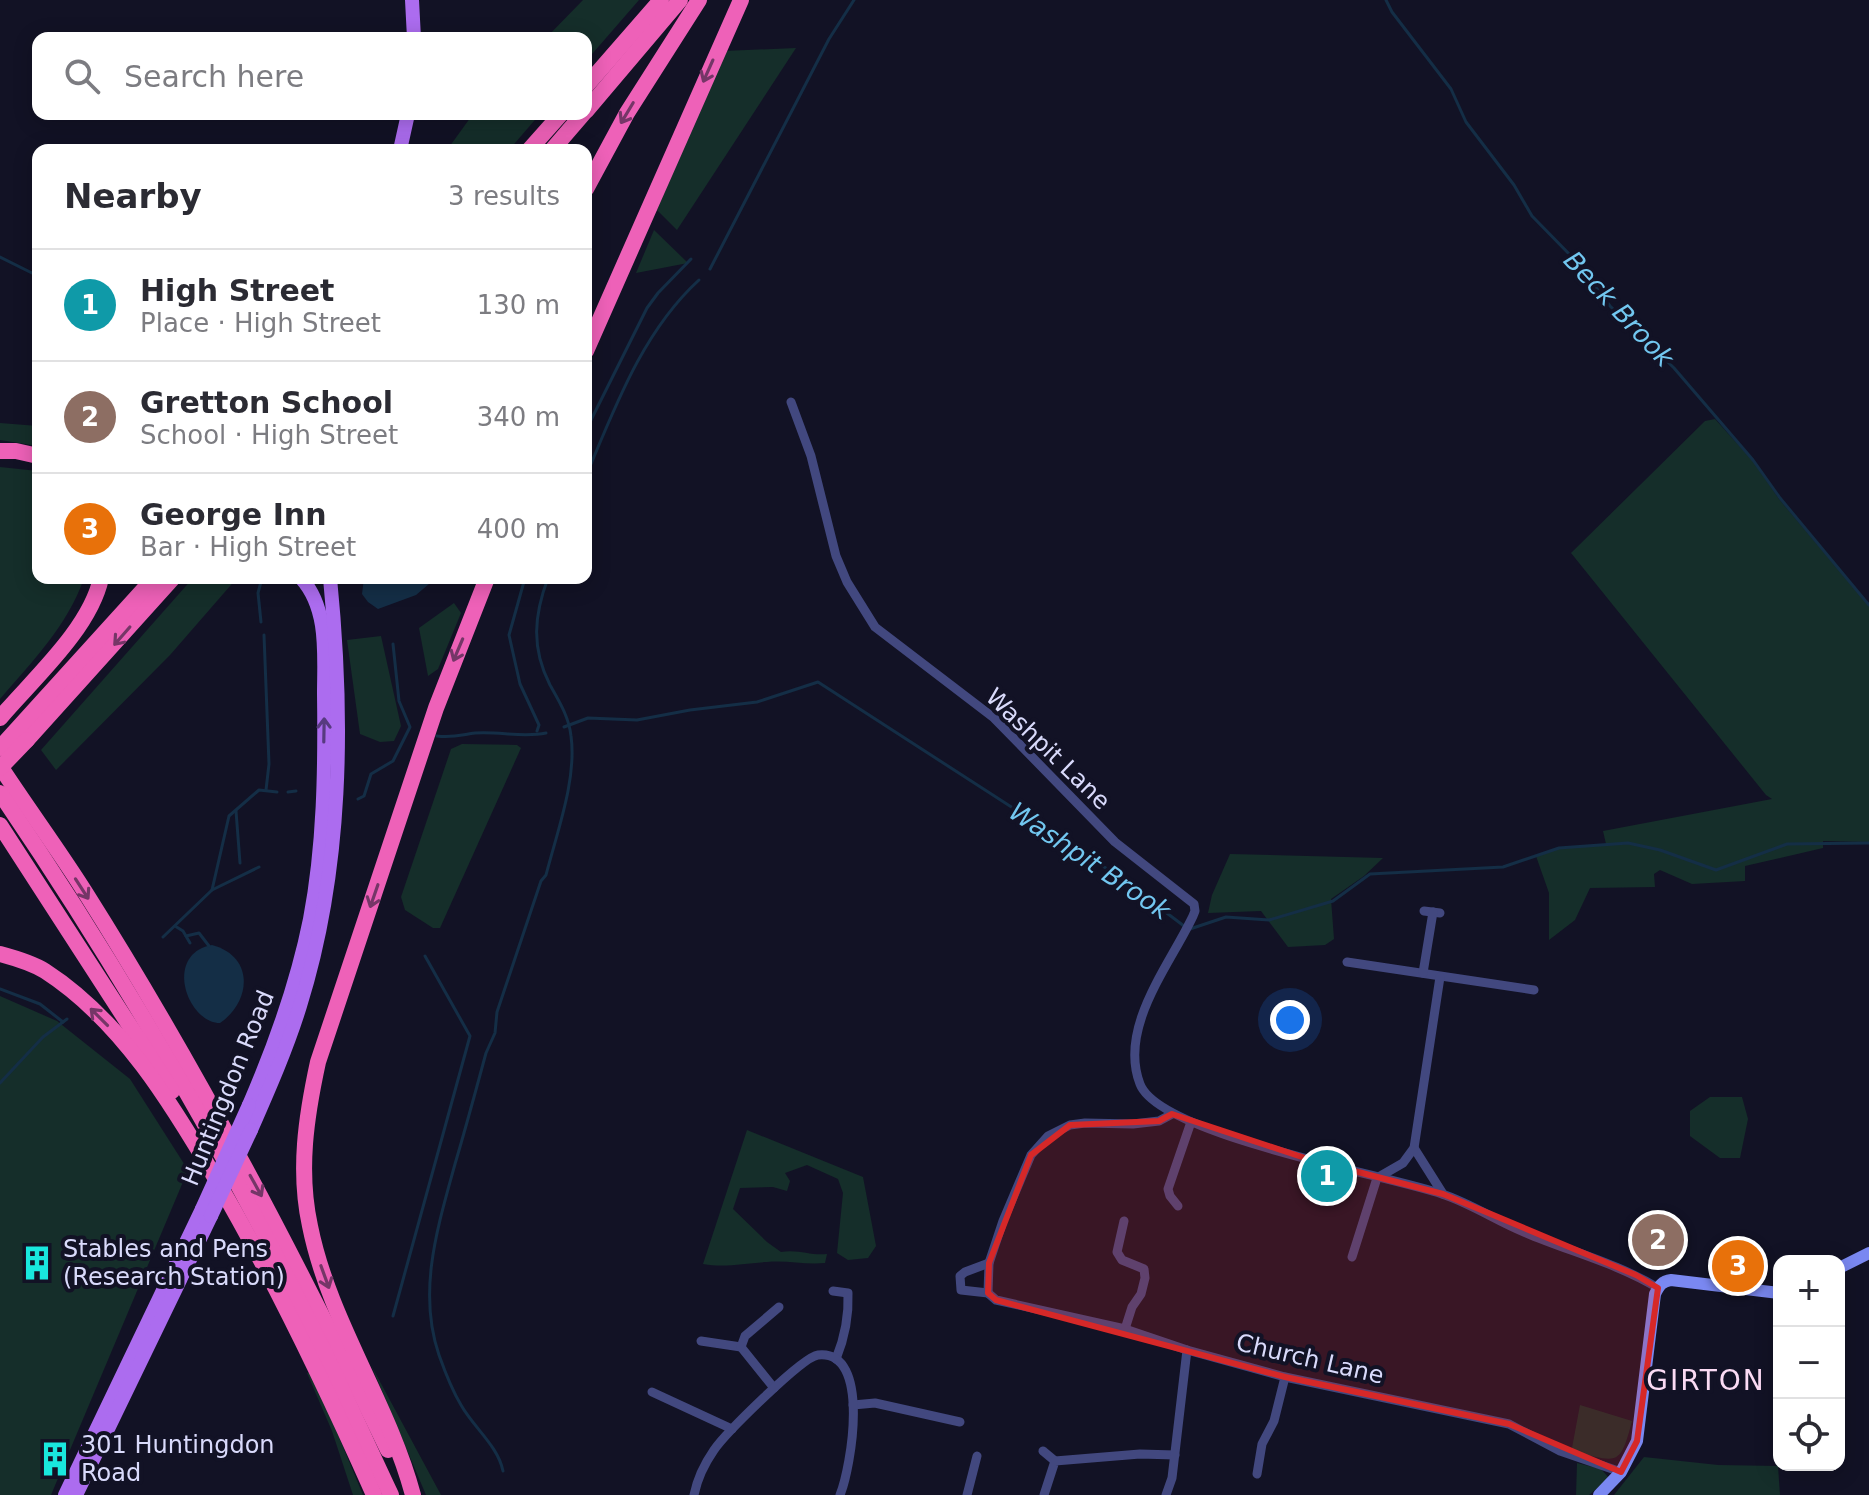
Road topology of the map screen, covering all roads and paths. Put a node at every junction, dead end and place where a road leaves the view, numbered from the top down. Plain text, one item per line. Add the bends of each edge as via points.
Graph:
1 (412, 0) edge
2 (661, 0) edge
3 (680, 0) edge
4 (699, 0) edge
5 (741, 0) edge
6 (414, 32) edge
7 (592, 79) edge
8 (592, 104) edge
9 (407, 120) edge
10 (556, 120) edge
11 (578, 120) edge
12 (401, 144) edge
13 (534, 144) edge
14 (557, 144) edge
15 (592, 178) edge
16 (592, 337) edge
17 (791, 402) dead end
18 (0, 451) edge
19 (32, 455) edge
20 (99, 584) edge
21 (149, 584) edge
22 (167, 584) edge
23 (307, 584) edge
24 (330, 584) edge
25 (485, 584) edge
26 (2, 715) edge
27 (23, 734) junction
28 (0, 750) edge
29 (0, 767) edge
30 (0, 793) edge
31 (0, 808) edge
32 (40, 823) junction
33 (0, 825) edge
34 (51, 868) junction
35 (1432, 912) dead end
36 (0, 954) edge
37 (1347, 962) dead end
38 (1423, 973) junction
39 (1440, 977) junction
40 (1534, 990) dead end
41 (1172, 1114) junction
42 (1191, 1122) junction
43 (1414, 1148) junction
44 (1377, 1178) junction
45 (243, 1194) junction
46 (1443, 1194) junction
47 (1178, 1206) dead end
48 (207, 1212) junction
49 (1124, 1221) dead end
50 (1869, 1253) edge
51 (1352, 1257) dead end
52 (989, 1263) junction
53 (1845, 1265) edge
54 (1658, 1288) junction
55 (833, 1291) dead end
56 (1773, 1292) edge
57 (988, 1293) junction
58 (779, 1307) dead end
59 (1125, 1329) junction
60 (701, 1341) dead end
61 (741, 1347) junction
62 (1187, 1350) junction
63 (836, 1359) junction
64 (1285, 1377) junction
65 (774, 1388) junction
66 (652, 1392) dead end
67 (853, 1405) junction
68 (960, 1422) dead end
69 (732, 1429) junction
70 (1043, 1451) dead end
71 (91, 1452) junction
72 (1175, 1455) junction
73 (977, 1456) dead end
74 (1055, 1461) junction
75 (1621, 1472) junction
76 (1257, 1474) dead end
77 (65, 1495) edge
78 (76, 1495) edge
79 (374, 1495) edge
80 (391, 1495) edge
81 (411, 1495) edge
82 (694, 1495) edge
83 (840, 1495) edge
84 (967, 1495) edge
85 (1044, 1495) edge
86 (1166, 1495) edge
87 (1599, 1495) edge

1 - 6 main road
2 - 7 highway
3 - 8 highway
4 -> 15 highway
5 -> 16 highway
9 - 12 main road
10 - 13 highway
11 - 14 highway
17 - 41 street, Washpit Lane via 811,456 836,556 875,627 994,718 1115,842 1189,898 1195,911 1147,1004 1134,1046 1141,1088
18 - 19 highway
20 - 26 highway via 80,623
21 - 27 highway
22 -> 27 highway
48 -> 23 main road, Huntingdon Road, bridge via 277,1036 310,919 324,769 323,635 319,606
24 - 48 main road, Huntingdon Road, bridge via 338,722 326,892 301,1004 274,1079
25 -> 81 highway via 436,708 318,1062 304,1150 305,1197 319,1260 389,1425
27 - 28 highway
27 - 29 highway, bridge
28 - 32 highway
29 - 32 highway
30 - 34 highway
31 - 34 highway
32 -> 81 highway via 213,1107
33 - 45 highway via 225,1174
34 - 45 highway
35 - 38 street
79 -> 36 highway via 281,1296 187,1129 133,1053 75,993 43,970
37 - 38 street
38 - 39 street
39 - 40 street
39 - 43 street
41 - 42 street, Washpit Lane
41 - 52 street via 1159,1121 1070,1125 1048,1136 1031,1155
42 - 44 street, Washpit Lane
42 - 47 street via 1168,1189
43 - 44 street via 1403,1163
43 - 46 street
44 - 46 street, Washpit Lane
44 - 51 street
45 - 80 highway
46 - 54 street, Washpit Lane
48 - 71 main road, Huntingdon Road
49 - 59 street via 1117,1252 1122,1260 1144,1269 1145,1278
50 - 53 street
52 - 57 street
52 - 57 street, Church Lane via 960,1276 961,1290
54 - 56 street via 1671,1280
54 - 75 street via 1637,1441
55 - 63 street via 848,1293 844,1341
57 - 59 street, Church Lane via 996,1300
58 - 61 street via 745,1336
59 - 62 street, Church Lane
60 - 61 street
61 - 65 street
62 - 64 street, Church Lane
62 - 72 street
63 - 65 street via 807,1358
63 - 67 street via 846,1372
64 - 75 street, Church Lane via 1509,1424 1560,1451
64 - 76 street
65 - 69 street
66 - 69 street
67 - 68 street via 875,1403
67 - 83 street via 852,1451
69 - 82 street via 709,1458
70 - 74 street
71 - 77 main road, Huntingdon Road
71 - 78 main road, Huntingdon Road
72 - 74 street
72 - 86 street
73 - 84 street
74 - 85 street
75 - 87 street

